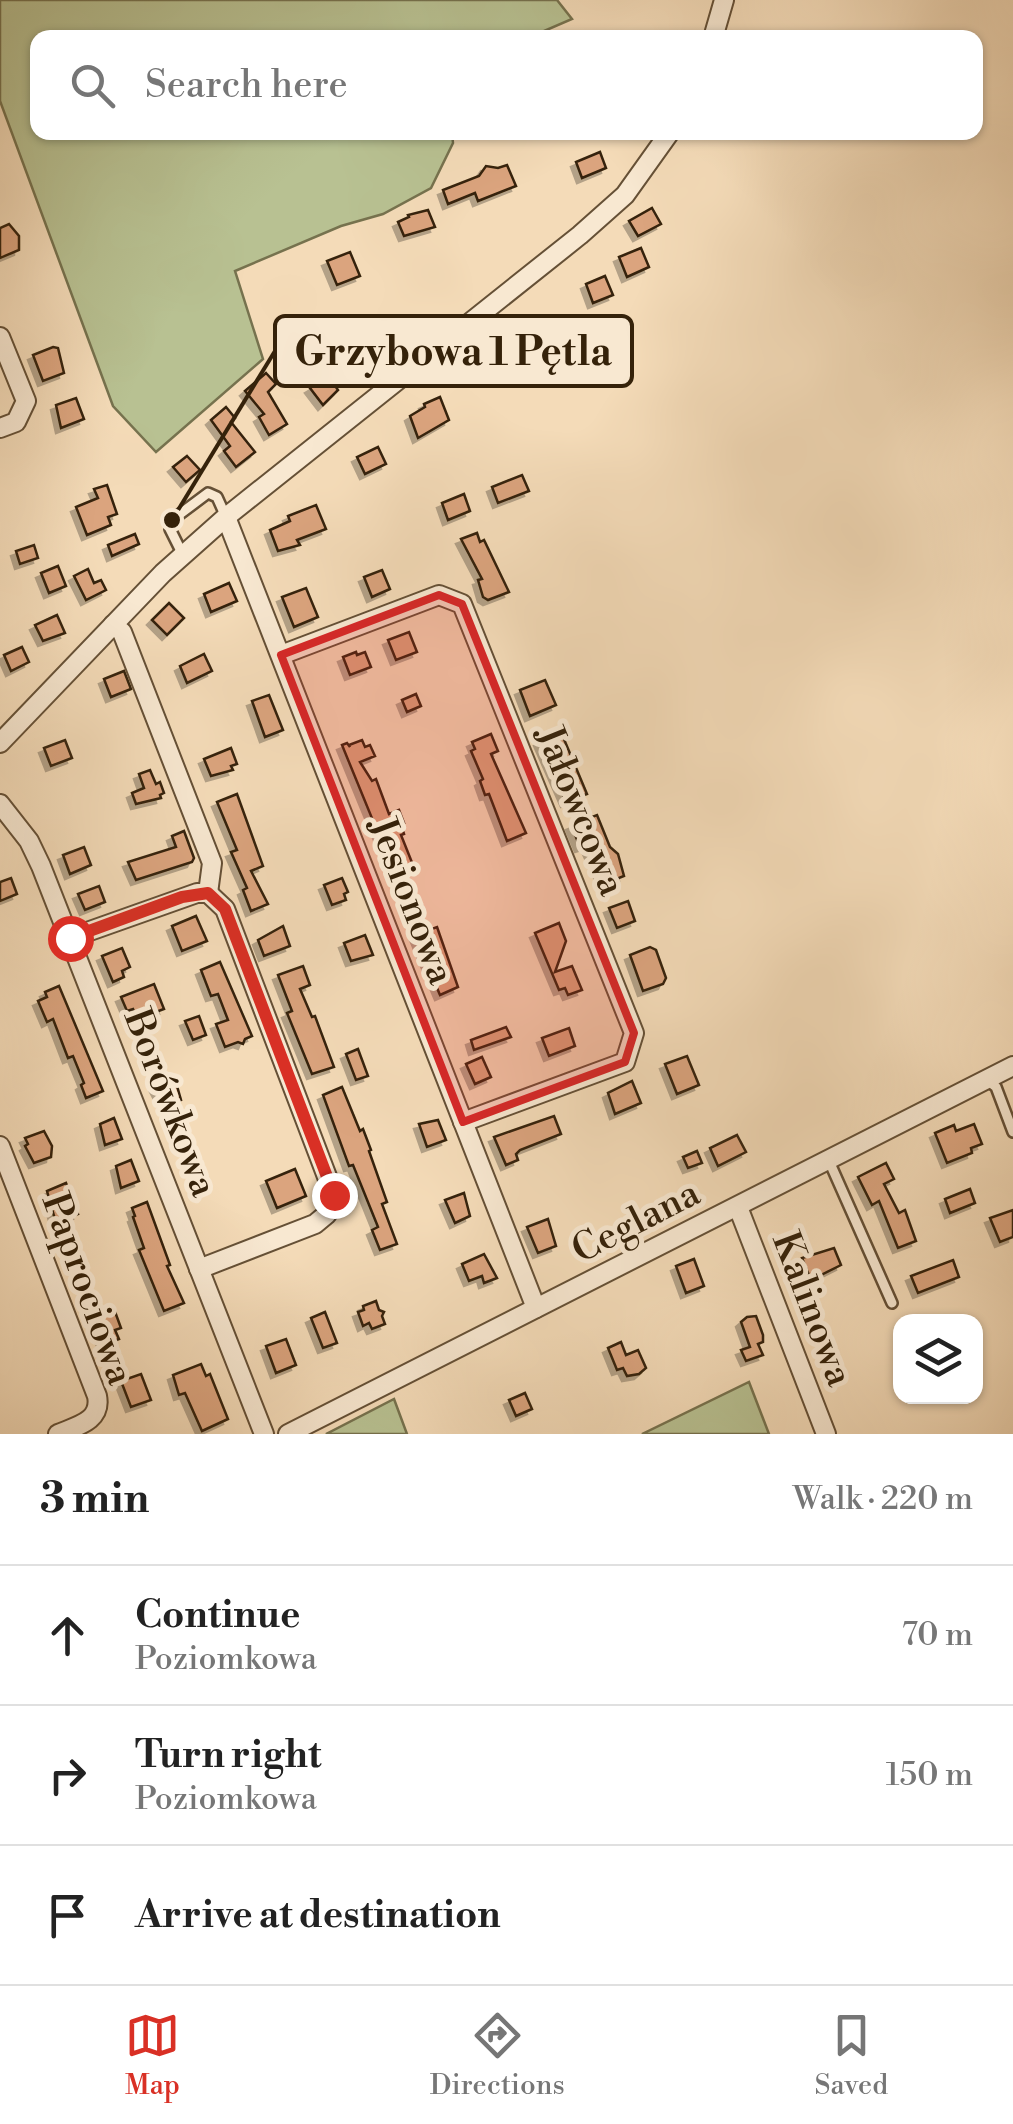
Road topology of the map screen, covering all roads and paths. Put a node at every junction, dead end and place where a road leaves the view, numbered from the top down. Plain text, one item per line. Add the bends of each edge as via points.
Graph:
1 (724, 0) edge
2 (715, 30) edge
3 (664, 140) edge
4 (1, 342) edge
5 (0, 428) edge
6 (226, 516) junction
7 (182, 555) junction
8 (113, 625) junction
9 (281, 655) junction
10 (0, 744) edge
11 (0, 804) edge
12 (208, 893) junction
13 (70, 938) junction
14 (1013, 1066) edge
15 (987, 1080) junction
16 (463, 1122) junction
17 (1013, 1132) edge
18 (0, 1146) edge
19 (829, 1161) junction
20 (738, 1207) junction
21 (199, 1269) junction
22 (892, 1303) dead end
23 (536, 1308) junction
24 (58, 1434) edge
25 (264, 1434) edge
26 (288, 1434) edge
27 (826, 1434) edge

1 - 2 street
3 - 6 street via 625,195 580,235
4 - 5 street via 26,401 16,422
6 - 7 street
6 - 7 lane via 218,497 208,493 172,520
6 - 9 street, Jesionowa
7 - 8 street
8 - 10 street
8 - 12 street via 122,632 212,862
9 - 16 street, Jesionowa
9 - 16 street, Jałowcowa via 439,595 462,604 634,1033 625,1062
11 - 13 street, Borówkowa via 29,841
12 - 13 street
12 - 21 street via 225,909 334,1195 331,1209 315,1224
13 - 21 street, Borówkowa
14 - 15 street, Ceglana
15 - 17 lane
15 - 19 street, Ceglana
16 - 23 street, Jesionowa
18 - 24 street, Paprociowa via 97,1396 92,1419
19 - 20 street, Ceglana
19 - 22 lane
20 - 23 street, Ceglana
20 - 27 street, Kalinowa
21 - 25 street, Borówkowa
23 - 26 street, Ceglana

